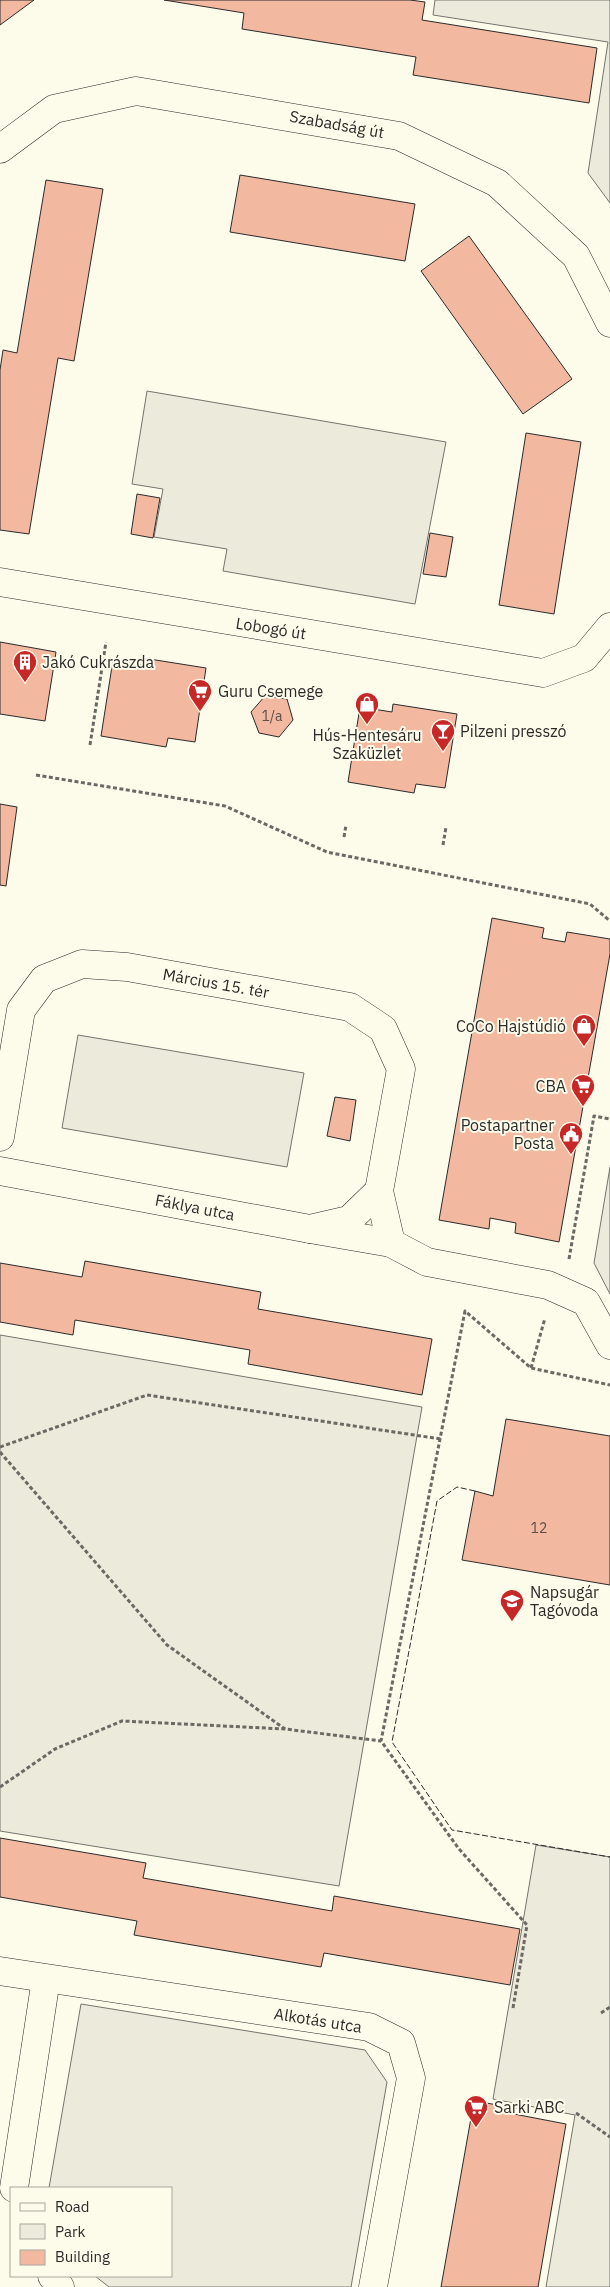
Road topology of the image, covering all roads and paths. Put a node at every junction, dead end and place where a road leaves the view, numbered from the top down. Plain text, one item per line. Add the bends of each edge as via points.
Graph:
1 (0, 149) edge
2 (610, 323) edge
3 (0, 582) edge
4 (610, 627) edge
5 (106, 642) dead end
6 (90, 745) dead end
7 (36, 776) dead end
8 (346, 825) dead end
9 (446, 827) dead end
10 (344, 837) dead end
11 (443, 845) dead end
12 (610, 921) edge
13 (610, 1119) edge
14 (0, 1137) edge
15 (0, 1171) edge
16 (379, 1191) junction
17 (310, 1229) junction
18 (391, 1243) junction
19 (554, 1288) junction
20 (610, 1345) edge
21 (531, 1368) junction
22 (610, 1385) edge
23 (441, 1439) junction
24 (0, 1447) edge
25 (0, 1452) edge
26 (285, 1728) junction
27 (381, 1741) junction
28 (0, 1787) edge
29 (0, 1972) edge
30 (46, 1979) junction
31 (610, 2006) edge
32 (513, 2008) dead end
33 (601, 2013) dead end
34 (576, 2112) dead end
35 (610, 2137) edge
36 (14, 2187) edge
37 (373, 2287) edge

1 - 2 street, Szabadság út via 54,109 136,91 399,136 497,183 576,256
3 - 4 street, Lobogó út via 543,673 584,658
5 - 6 path
7 - 12 path via 224,806 327,852 590,904
8 - 10 path
9 - 11 path
13 - 19 path via 594,1116 571,1255
14 - 16 street, Március 15. tér via 21,1010 44,979 82,964 127,967 350,1007 382,1029 401,1069
15 - 17 street, Fáklya utca
16 - 17 street, Fáklya utca via 349,1220
16 - 18 street
17 - 18 street
18 - 19 street via 427,1262
19 - 20 street via 586,1302
19 - 21 path
21 - 22 path
21 - 23 path via 465,1311
23 - 24 path via 146,1395
23 - 27 path
25 - 26 path via 167,1645
26 - 27 path
26 - 28 path via 122,1721 55,1749
27 - 32 path via 459,1849 527,1925
29 - 30 street, Alkotás utca
30 - 36 street
30 - 37 street, Alkotás utca via 369,2027 401,2043 411,2078
31 - 33 path
34 - 35 path

